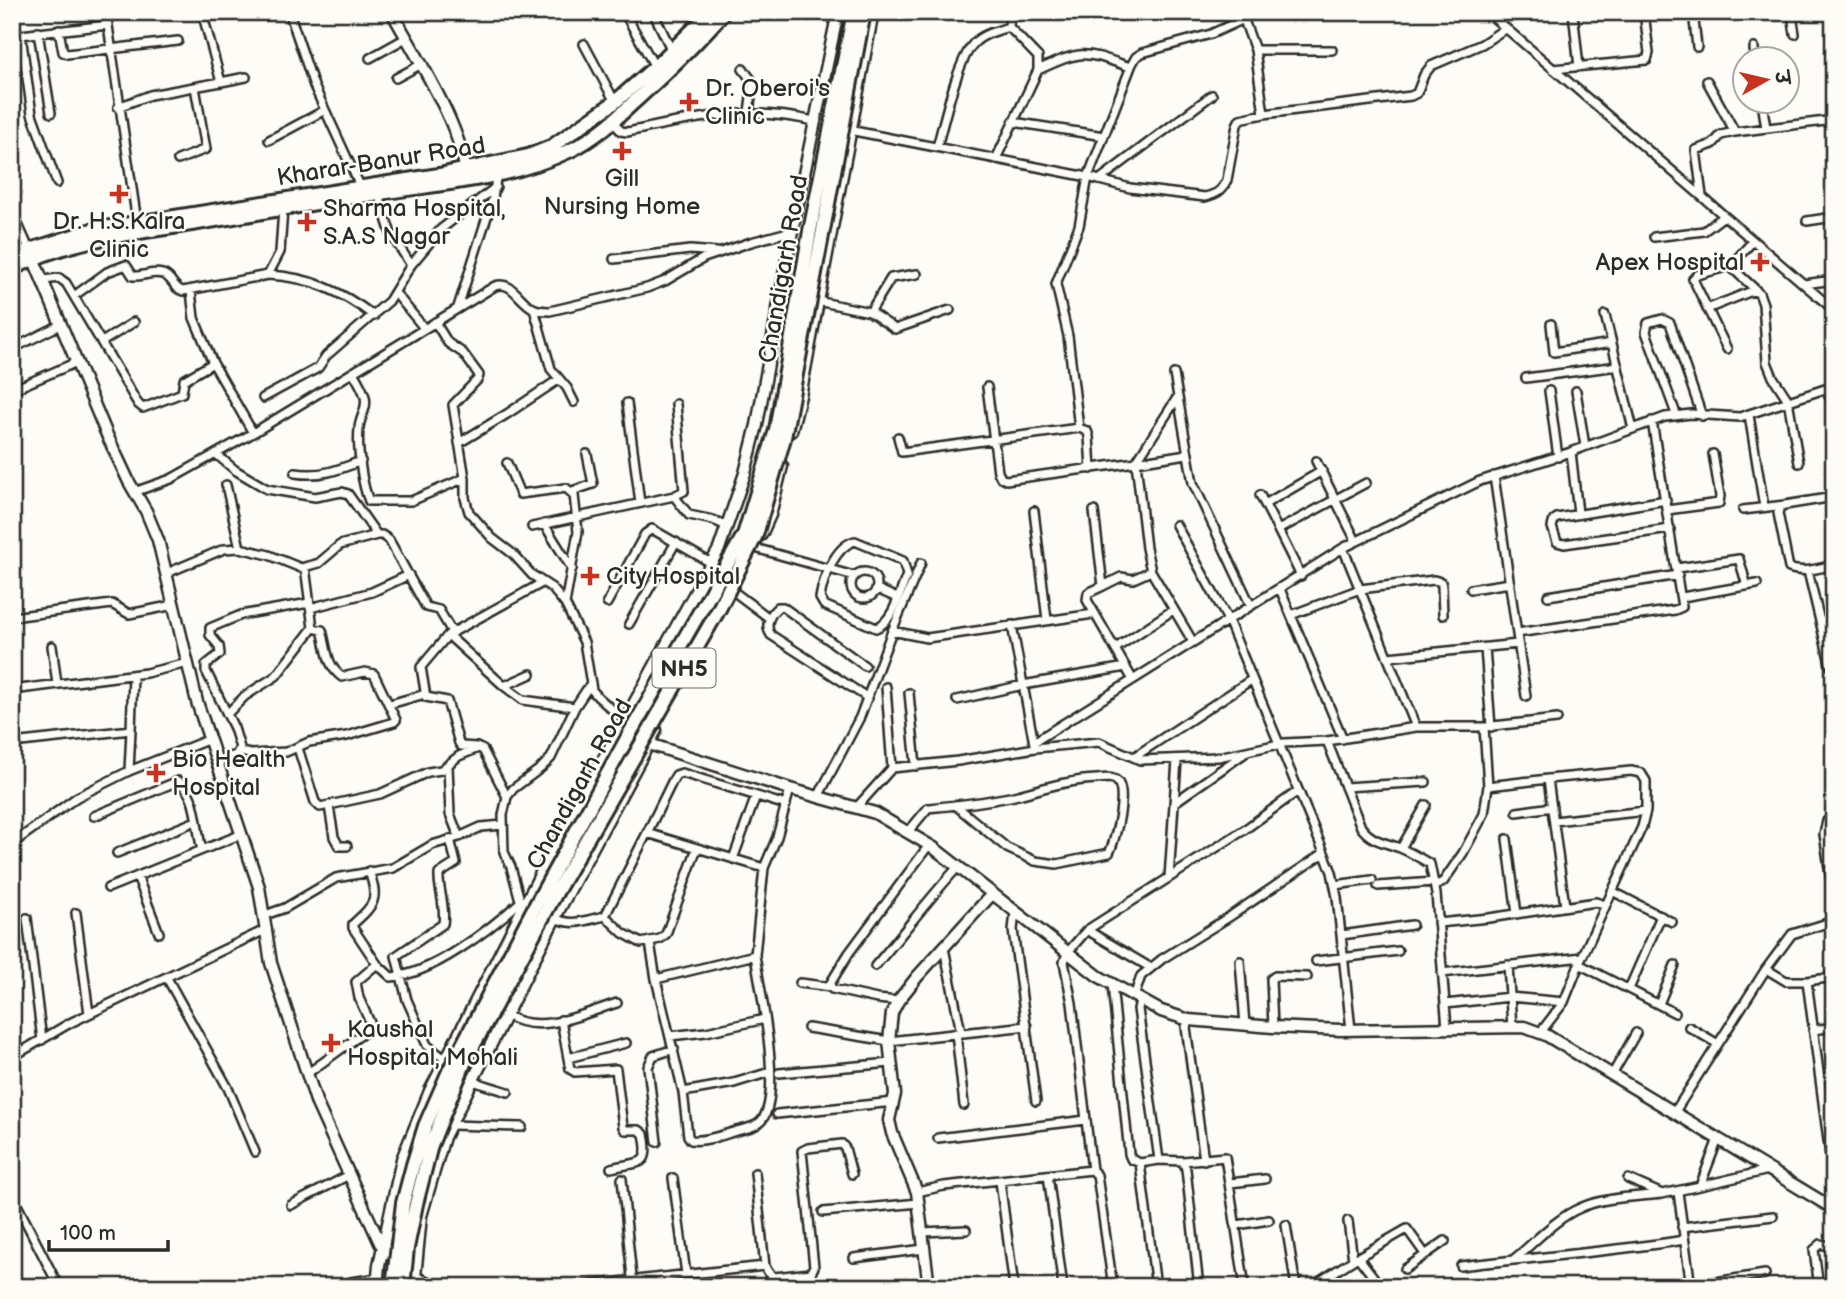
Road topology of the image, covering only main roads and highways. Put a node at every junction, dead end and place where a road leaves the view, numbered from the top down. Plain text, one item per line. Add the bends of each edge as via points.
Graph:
1 (724, 12) edge
2 (854, 12) edge
3 (864, 12) edge
4 (705, 18) edge
5 (466, 175) junction
6 (497, 175) junction
7 (32, 253) junction
8 (12, 256) edge
9 (12, 269) edge
10 (393, 1287) edge
11 (403, 1287) edge

1 - 4 highway
2 - 10 highway, Chandigarh Road / NH5, bridge via 776,430 744,535 623,745 450,1069 425,1126 403,1203
3 - 11 highway, NH5, bridge via 784,438 757,536 465,1061 431,1145
4 - 6 highway, Kharar-Banur Road via 615,102 551,148
4 - 6 highway via 678,62 613,122 572,150
5 - 6 highway, Kharar-Banur Road
5 - 7 highway
5 - 7 highway, Kharar-Banur Road via 360,186 136,222 92,230
7 - 8 highway, Kharar-Banur Road
7 - 9 highway

